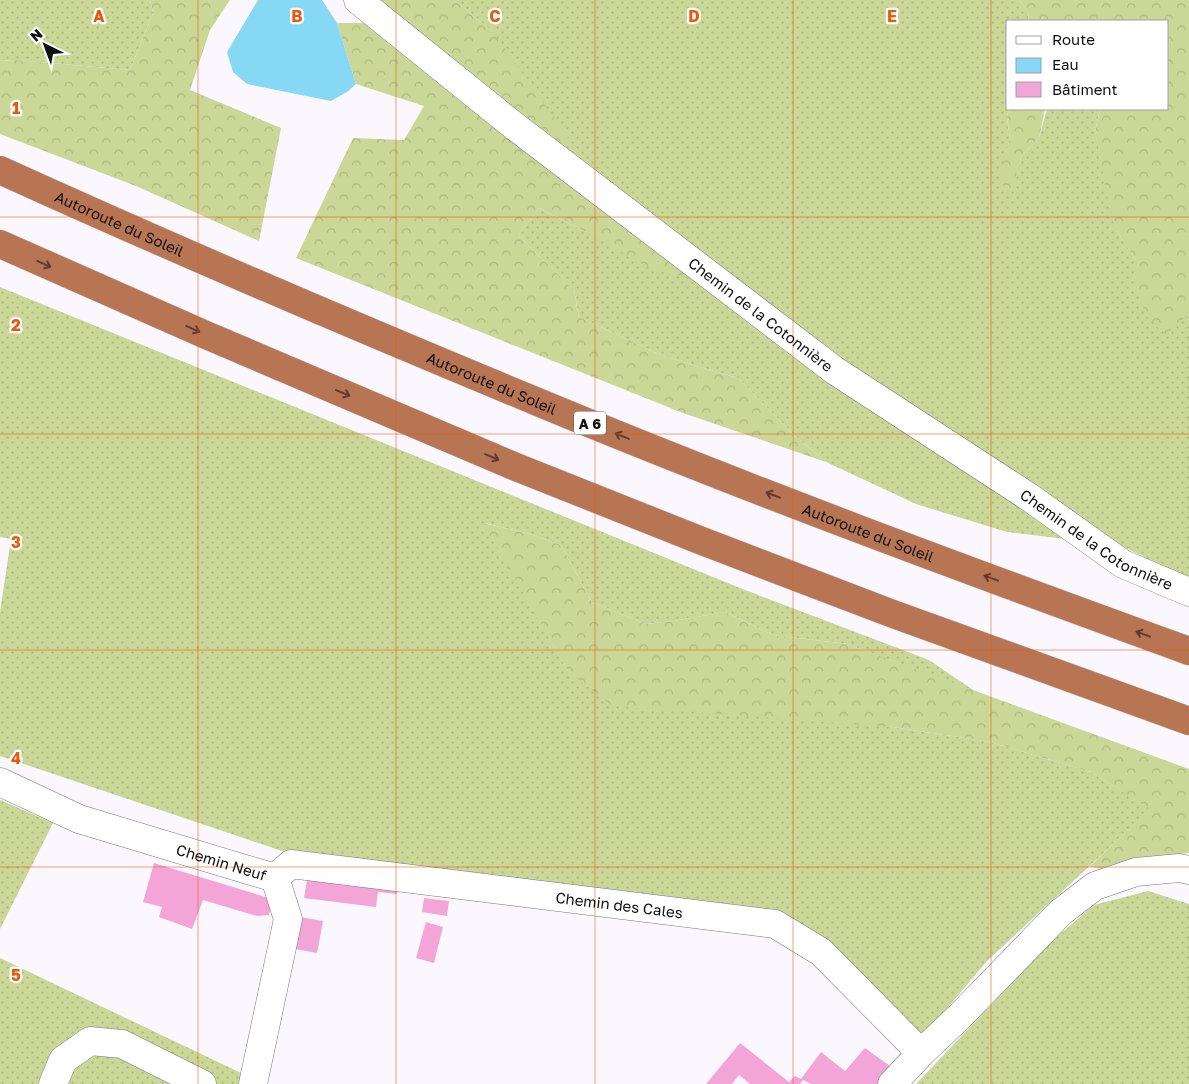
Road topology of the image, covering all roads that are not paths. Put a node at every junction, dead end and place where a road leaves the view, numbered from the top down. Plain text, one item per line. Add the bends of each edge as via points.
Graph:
1 (358, 0) edge
2 (0, 170) edge
3 (0, 244) edge
4 (1189, 592) edge
5 (1189, 651) edge
6 (1189, 721) edge
7 (0, 782) edge
8 (1189, 870) edge
9 (275, 878) junction
10 (920, 1053) junction
11 (53, 1084) edge
12 (202, 1084) edge
13 (253, 1084) edge
14 (892, 1084) edge

1 - 4 street, Chemin de la Cotonnière via 513,125 834,370 1029,497 1123,564
5 -> 2 highway, Autoroute du Soleil / A 6 via 875,535 534,401
3 -> 6 highway via 516,467 893,614
7 - 9 street, Chemin Neuf via 80,819
8 - 10 street via 1136,872 1094,886 1061,912
9 - 10 street, Chemin des Cales via 291,864 775,924 821,952
9 - 13 street, Chemin Neuf via 288,919
10 - 14 street
11 - 12 street via 64,1060 90,1042 122,1044

